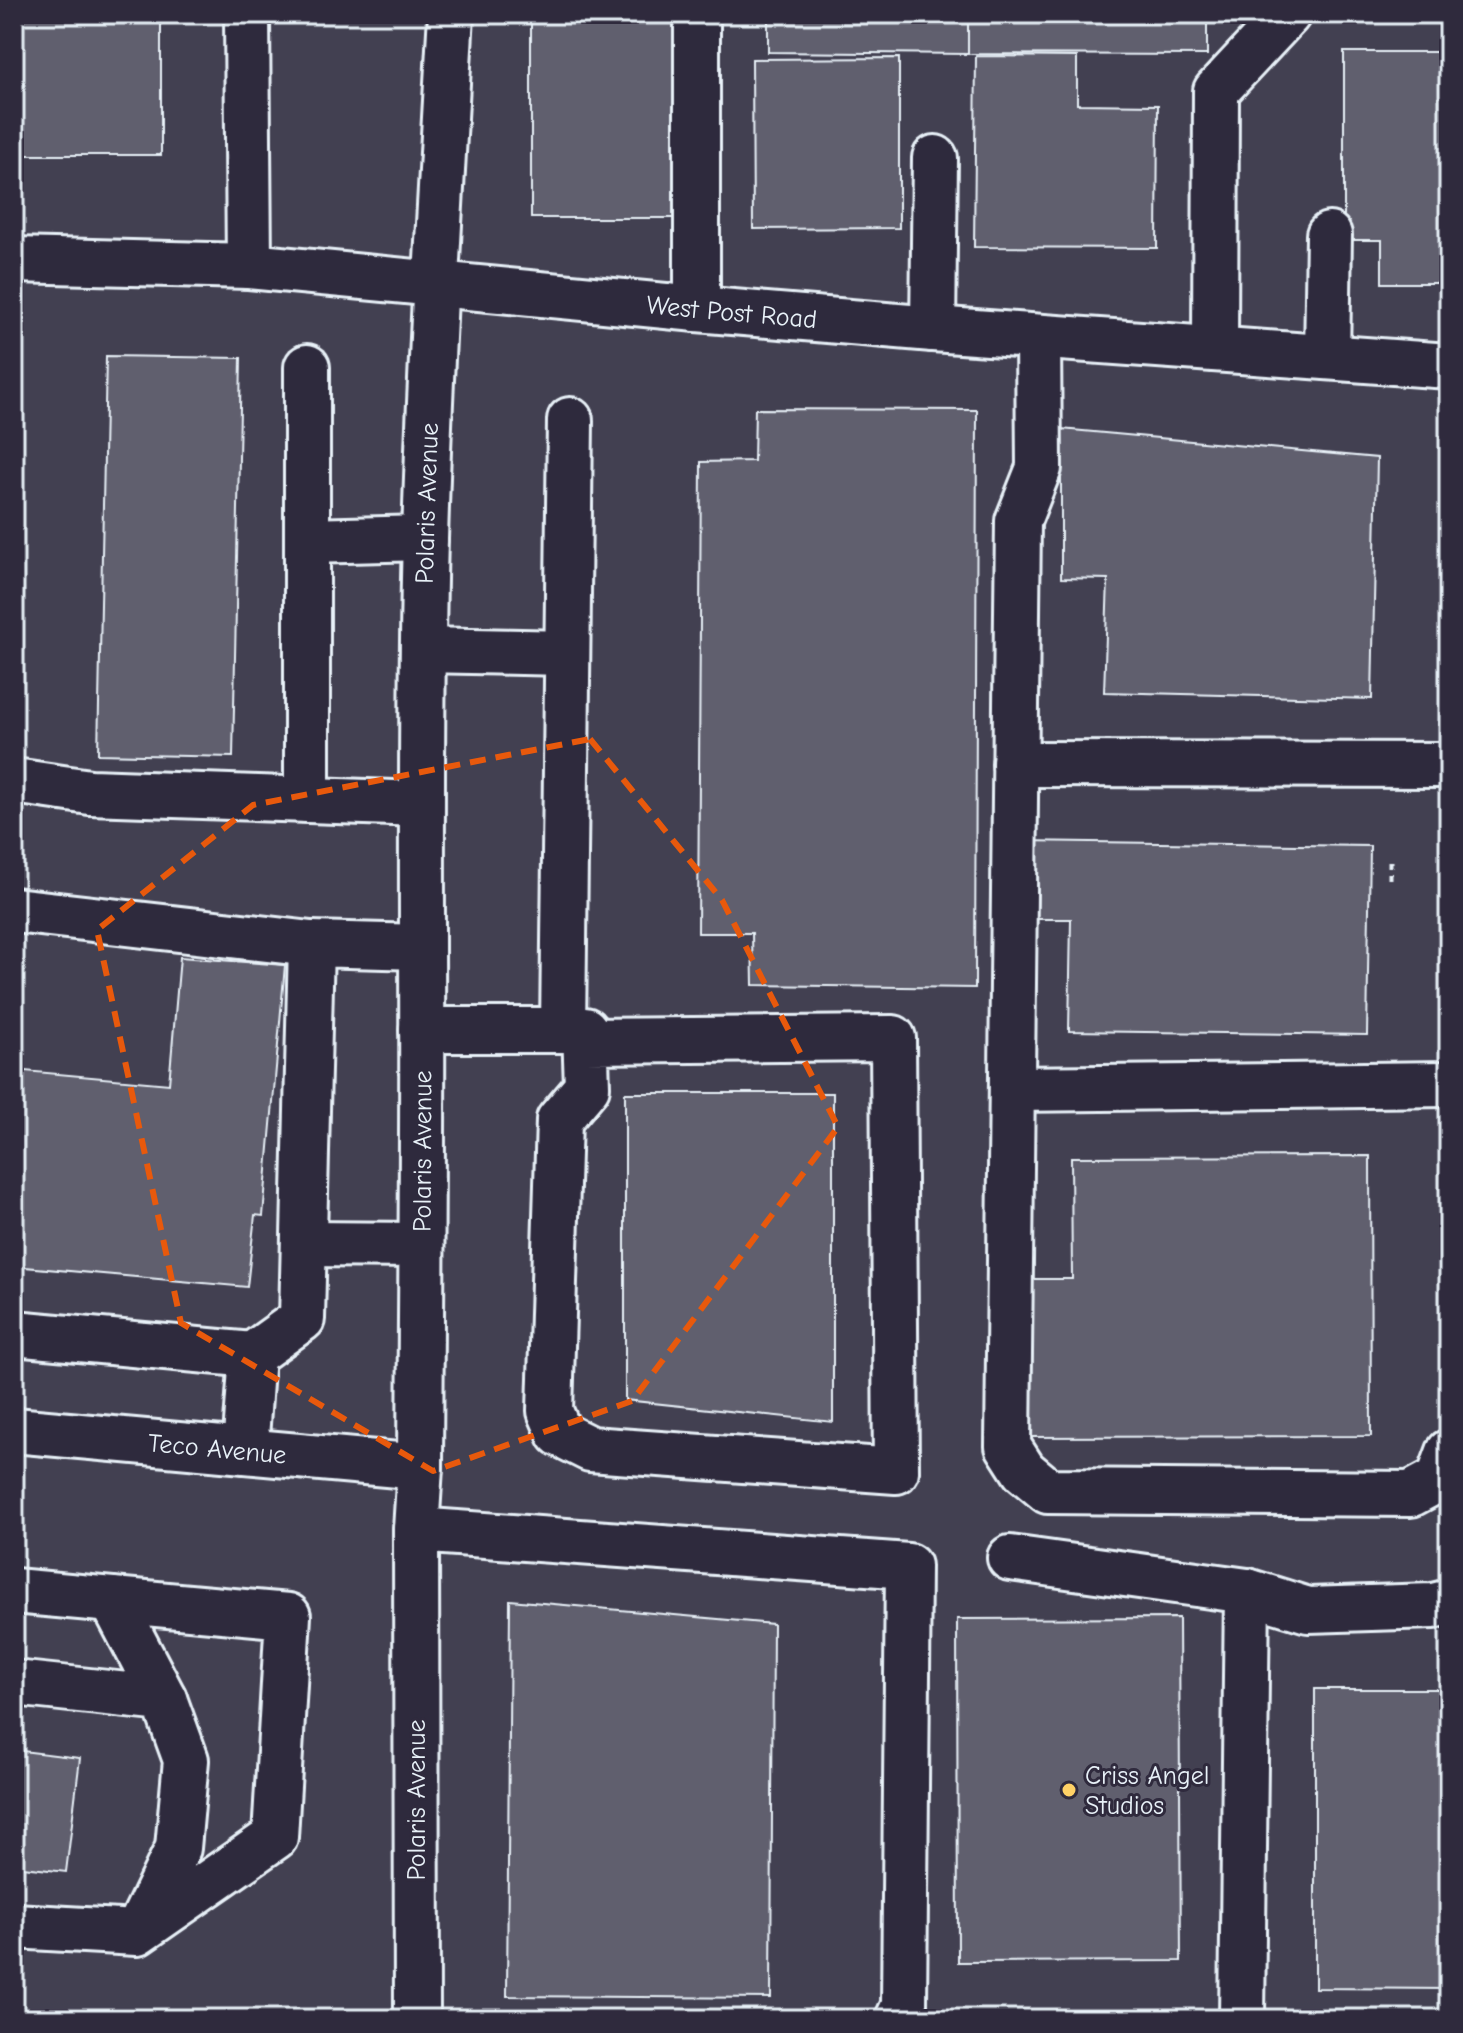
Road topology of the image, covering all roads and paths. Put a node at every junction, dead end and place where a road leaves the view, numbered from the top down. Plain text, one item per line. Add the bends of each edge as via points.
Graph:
1 (247, 14) edge
2 (451, 14) edge
3 (697, 14) edge
4 (1288, 14) edge
5 (935, 158) dead end
6 (1329, 235) dead end
7 (14, 260) edge
8 (249, 266) junction
9 (435, 285) junction
10 (697, 309) junction
11 (933, 329) junction
12 (1038, 337) junction
13 (1215, 349) junction
14 (1327, 357) junction
15 (1449, 366) edge
16 (307, 367) dead end
17 (570, 420) dead end
18 (425, 538) junction
19 (307, 541) junction
20 (423, 650) junction
21 (567, 653) junction
22 (1015, 764) junction
23 (1449, 765) edge
24 (14, 781) edge
25 (307, 800) junction
26 (421, 804) junction
27 (1390, 861) dead end
28 (1390, 879) dead end
29 (14, 910) edge
30 (311, 944) junction
31 (422, 947) junction
32 (422, 1030) junction
33 (574, 1036) junction
34 (1449, 1084) edge
35 (1012, 1089) junction
36 (304, 1244) junction
37 (421, 1245) junction
38 (14, 1333) edge
39 (252, 1355) junction
40 (14, 1430) edge
41 (245, 1451) junction
42 (1449, 1452) edge
43 (420, 1467) junction
44 (416, 1530) junction
45 (1010, 1558) dead end
46 (14, 1591) edge
47 (1247, 1591) junction
48 (112, 1600) junction
49 (1449, 1602) edge
50 (14, 1683) edge
51 (164, 1699) junction
52 (14, 1926) edge
53 (137, 1933) junction
54 (417, 2019) edge
55 (898, 2019) edge
56 (1242, 2019) edge

1 - 8 street
2 - 9 street, Polaris Avenue
3 - 10 street
4 - 13 street via 1216,91
5 - 11 street
6 - 14 street
7 - 8 street, West Post Road
8 - 9 street, West Post Road
9 - 10 street, West Post Road
9 - 18 street, Polaris Avenue
10 - 11 street, West Post Road
11 - 12 street, West Post Road
12 - 13 street, West Post Road
12 - 22 street via 1039,468 1018,521
13 - 14 street, West Post Road
14 - 15 street, West Post Road
16 - 19 street
17 - 21 street
18 - 19 street
18 - 20 street, Polaris Avenue
19 - 25 street
20 - 21 street
20 - 26 street, Polaris Avenue
21 - 33 street
22 - 23 street
22 - 35 street
24 - 25 street via 90,792
25 - 26 street
26 - 31 street, Polaris Avenue
27 - 28 path
29 - 30 street
30 - 31 street
30 - 36 street
31 - 32 street, Polaris Avenue
32 - 33 street
32 - 37 street, Polaris Avenue
33 - 33 street via 587,1087 559,1120 550,1411 560,1434 590,1449 896,1471 893,1038
34 - 35 street
35 - 42 street via 1008,1446 1024,1471 1048,1491 1411,1494 1439,1479
36 - 37 street
36 - 39 street via 302,1319
37 - 43 street, Polaris Avenue
38 - 39 street
39 - 41 street
40 - 41 street, Teco Avenue
41 - 43 street, Teco Avenue
43 - 44 street, Polaris Avenue
44 - 54 street, Polaris Avenue
44 - 55 street via 908,1566 904,2006
45 - 47 street
46 - 48 street
47 - 49 street via 1308,1610
47 - 56 street
48 - 51 street
48 - 53 street via 288,1616 275,1837
50 - 51 street
51 - 53 street via 186,1760 178,1848
52 - 53 street

